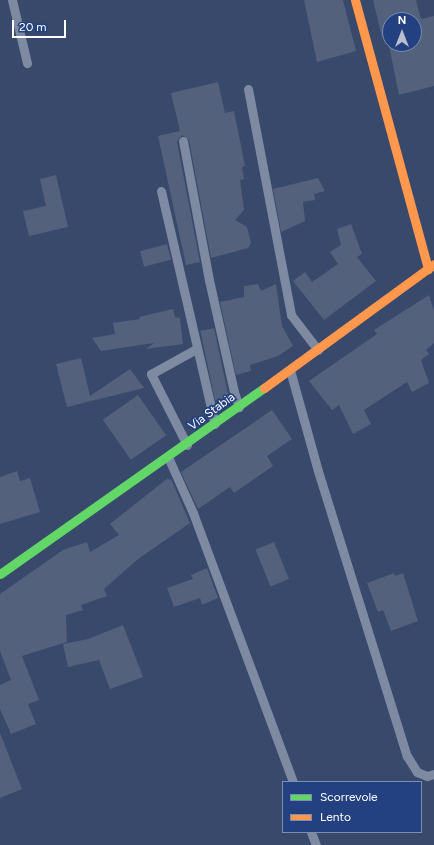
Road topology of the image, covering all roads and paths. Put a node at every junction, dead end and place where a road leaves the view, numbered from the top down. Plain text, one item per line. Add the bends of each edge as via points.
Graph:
1 (12, 0) edge
2 (355, 0) edge
3 (27, 63) dead end
4 (248, 89) dead end
5 (183, 141) dead end
6 (161, 191) dead end
7 (431, 266) edge
8 (196, 349) junction
9 (318, 350) junction
10 (290, 370) junction
11 (239, 407) junction
12 (215, 424) junction
13 (187, 445) junction
14 (168, 458) junction
15 (0, 574) edge
16 (434, 774) edge
17 (293, 781) edge
18 (311, 833) edge
19 (316, 845) edge

1 - 3 lane
2 - 7 main road
4 - 9 lane via 291,315
5 - 11 lane via 209,280
6 - 8 lane
7 - 9 main road, Via Stabia
8 - 12 lane
8 - 13 lane via 151,374
9 - 10 main road, Via Stabia
10 - 11 main road, Via Stabia
10 - 16 lane via 318,471 407,756 417,772 427,776
11 - 12 main road, Via Stabia
12 - 13 main road, Via Stabia
13 - 14 main road, Via Stabia
14 - 15 main road, Via Stabia
14 - 17 lane via 193,513
18 - 19 lane

